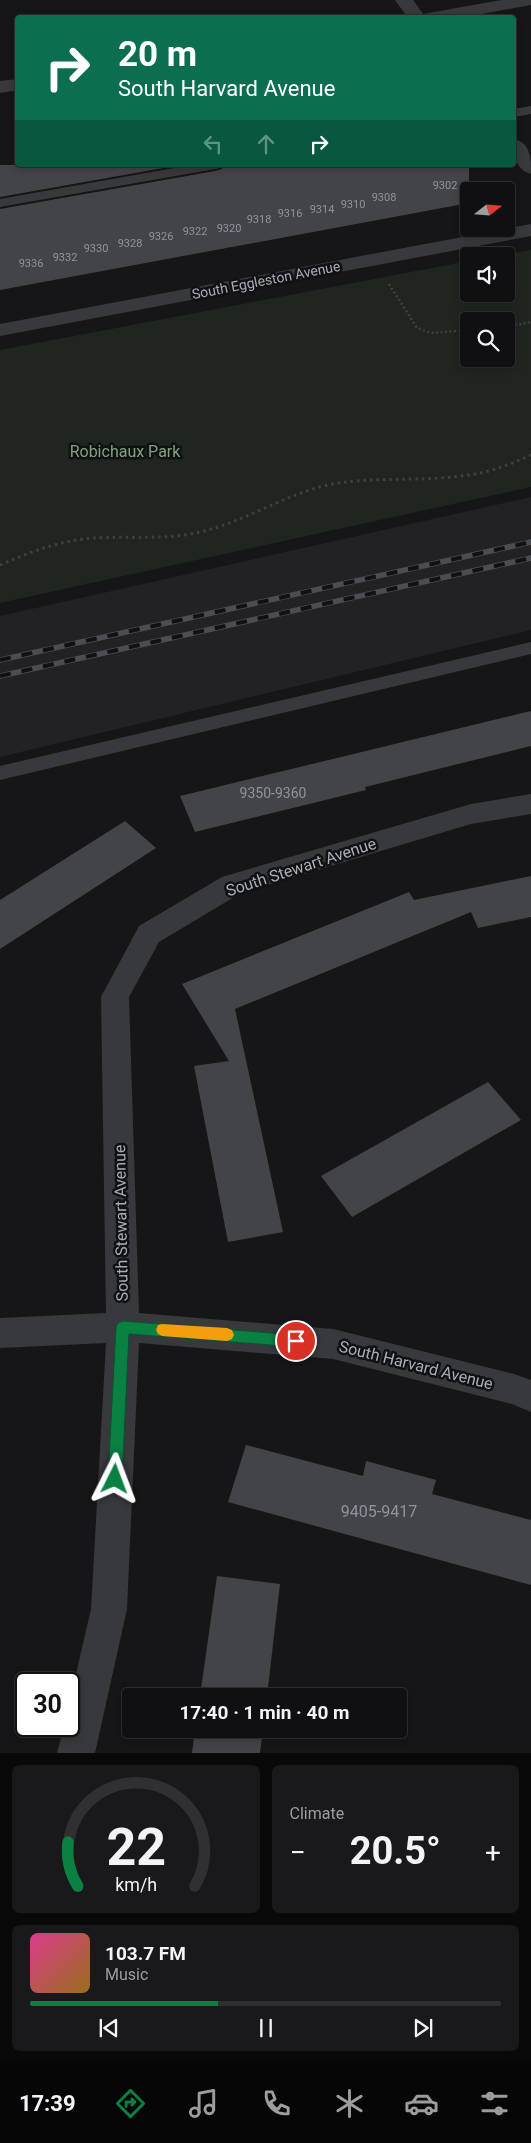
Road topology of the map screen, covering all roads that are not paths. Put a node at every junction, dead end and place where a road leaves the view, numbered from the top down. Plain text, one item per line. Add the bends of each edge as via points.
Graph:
1 (404, 0) edge
2 (531, 0) edge
3 (415, 15) edge
4 (444, 15) edge
5 (15, 84) edge
6 (0, 87) edge
7 (531, 110) edge
8 (516, 113) edge
9 (516, 148) edge
10 (205, 167) edge
11 (531, 168) edge
12 (0, 203) edge
13 (531, 230) edge
14 (0, 330) edge
15 (531, 648) edge
16 (0, 773) edge
17 (531, 804) edge
18 (123, 1327) junction
19 (0, 1333) edge
20 (531, 1396) edge
21 (76, 1753) edge

1 - 3 street
2 - 4 street
5 - 6 street
7 - 8 lane
9 - 11 street
10 - 12 lane
13 - 14 street, South Eggleston Avenue
15 - 16 lane
17 - 18 street, South Stewart Avenue via 471,814 232,885 149,934 115,997
18 - 19 street, South Harvard Avenue
18 - 20 street, South Harvard Avenue via 333,1344
18 - 21 street, South Stewart Avenue via 109,1609

